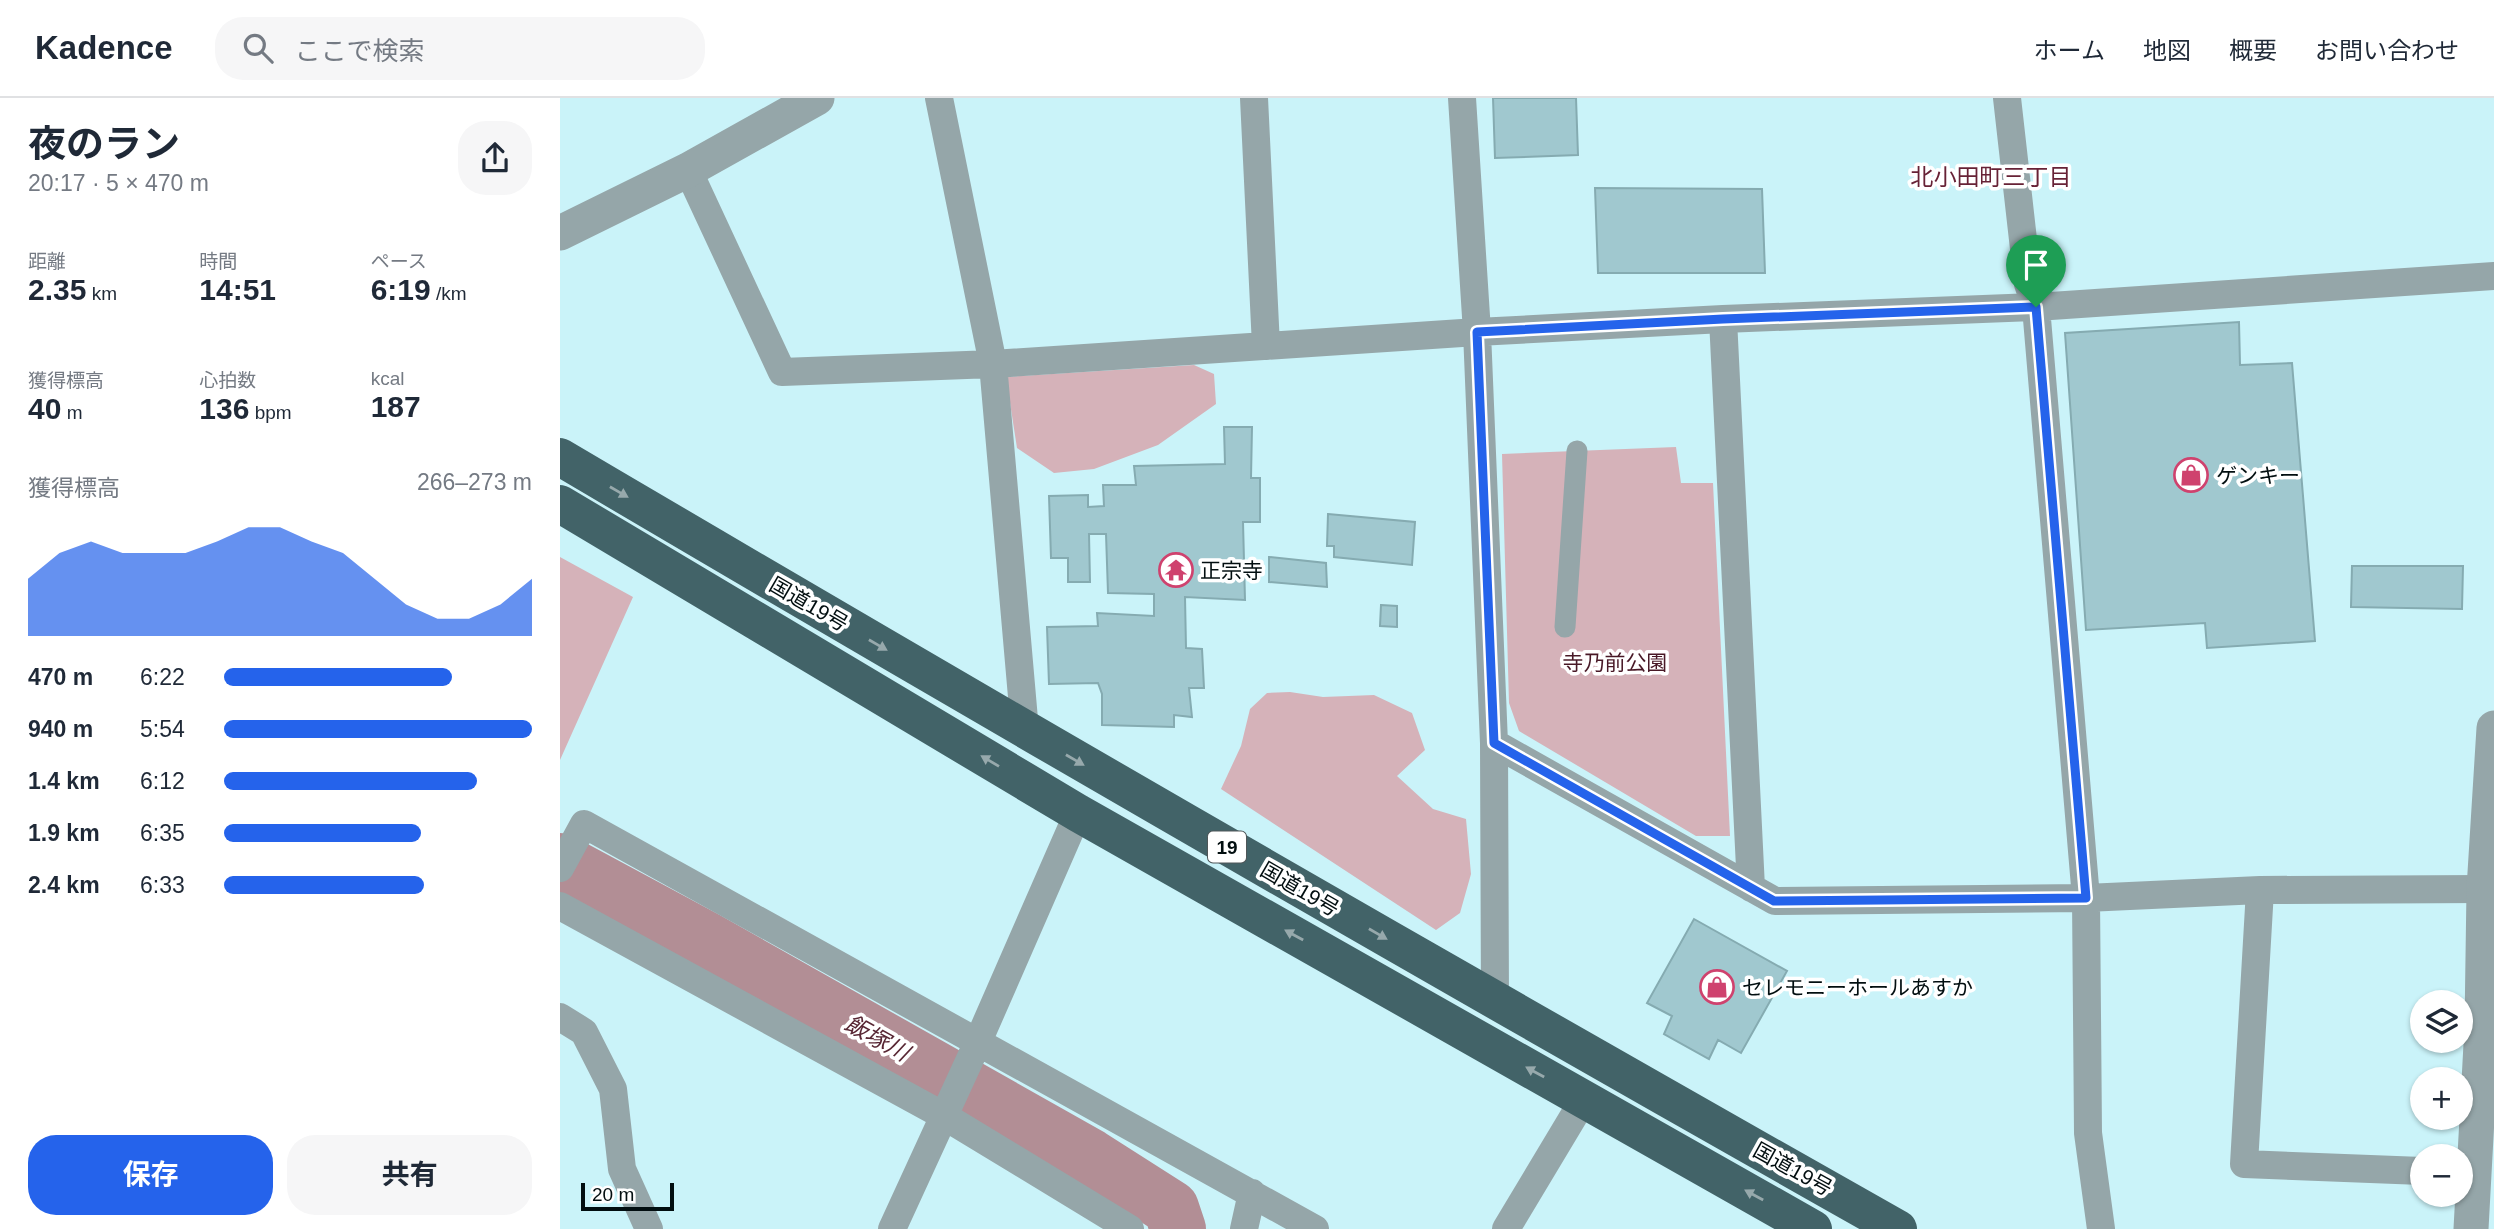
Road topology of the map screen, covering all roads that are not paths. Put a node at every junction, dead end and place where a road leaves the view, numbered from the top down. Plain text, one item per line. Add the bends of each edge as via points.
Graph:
1 (817, 98) edge
2 (939, 98) edge
3 (1254, 98) edge
4 (1462, 98) edge
5 (2007, 98) edge
6 (688, 170) junction
7 (560, 233) edge
8 (2494, 276) edge
9 (2036, 307) junction
10 (1723, 319) junction
11 (1477, 332) junction
12 (1266, 346) junction
13 (993, 364) junction
14 (1577, 451) dead end
15 (560, 457) edge
16 (560, 504) edge
17 (1565, 627) dead end
18 (2494, 728) edge
19 (1026, 731) junction
20 (1494, 743) junction
21 (1078, 813) junction
22 (560, 868) edge
23 (1751, 888) junction
24 (2484, 889) junction
25 (2260, 890) junction
26 (2086, 898) junction
27 (560, 906) edge
28 (1495, 1002) junction
29 (560, 1017) edge
30 (2488, 1026) edge
31 (977, 1044) junction
32 (1584, 1099) junction
33 (944, 1116) junction
34 (2471, 1144) edge
35 (2410, 1171) edge
36 (1252, 1193) junction
37 (2469, 1207) edge
38 (649, 1229) edge
39 (892, 1229) edge
40 (1130, 1229) edge
41 (1244, 1229) edge
42 (1315, 1229) edge
43 (1506, 1229) edge
44 (1814, 1229) edge
45 (1898, 1229) edge
46 (2101, 1229) edge
47 (2471, 1229) edge

1 - 6 street
2 - 13 street
3 - 12 street
4 - 11 street
5 - 9 street via 2028,284
6 - 7 street
6 - 13 street via 782,372
8 - 9 street
9 - 10 street
9 - 26 street
10 - 11 street
10 - 23 street
11 - 12 street
11 - 20 street
12 - 13 street
13 - 19 street
14 - 17 street
15 -> 19 highway, 国道19号 / 19
21 -> 16 highway, 国道19号 / 19
18 - 24 street
19 -> 28 highway, 国道19号 / 19
20 - 23 street
20 - 28 street
21 - 31 street
32 -> 21 highway, 国道19号 / 19
22 - 31 street via 584,824
23 - 26 street via 1774,901
24 - 25 street
24 - 30 street
25 - 26 street
25 - 35 street via 2244,1164
26 - 46 street via 2088,1133
27 - 33 street
28 - 45 highway, 国道19号 / 19
29 - 38 street via 584,1032 613,1089 622,1169
30 - 34 street
31 - 33 street
31 - 36 street
32 - 43 street
44 -> 32 highway, 国道19号 / 19
33 - 39 street
33 - 40 street
36 - 41 street
36 - 42 street
37 - 47 street

